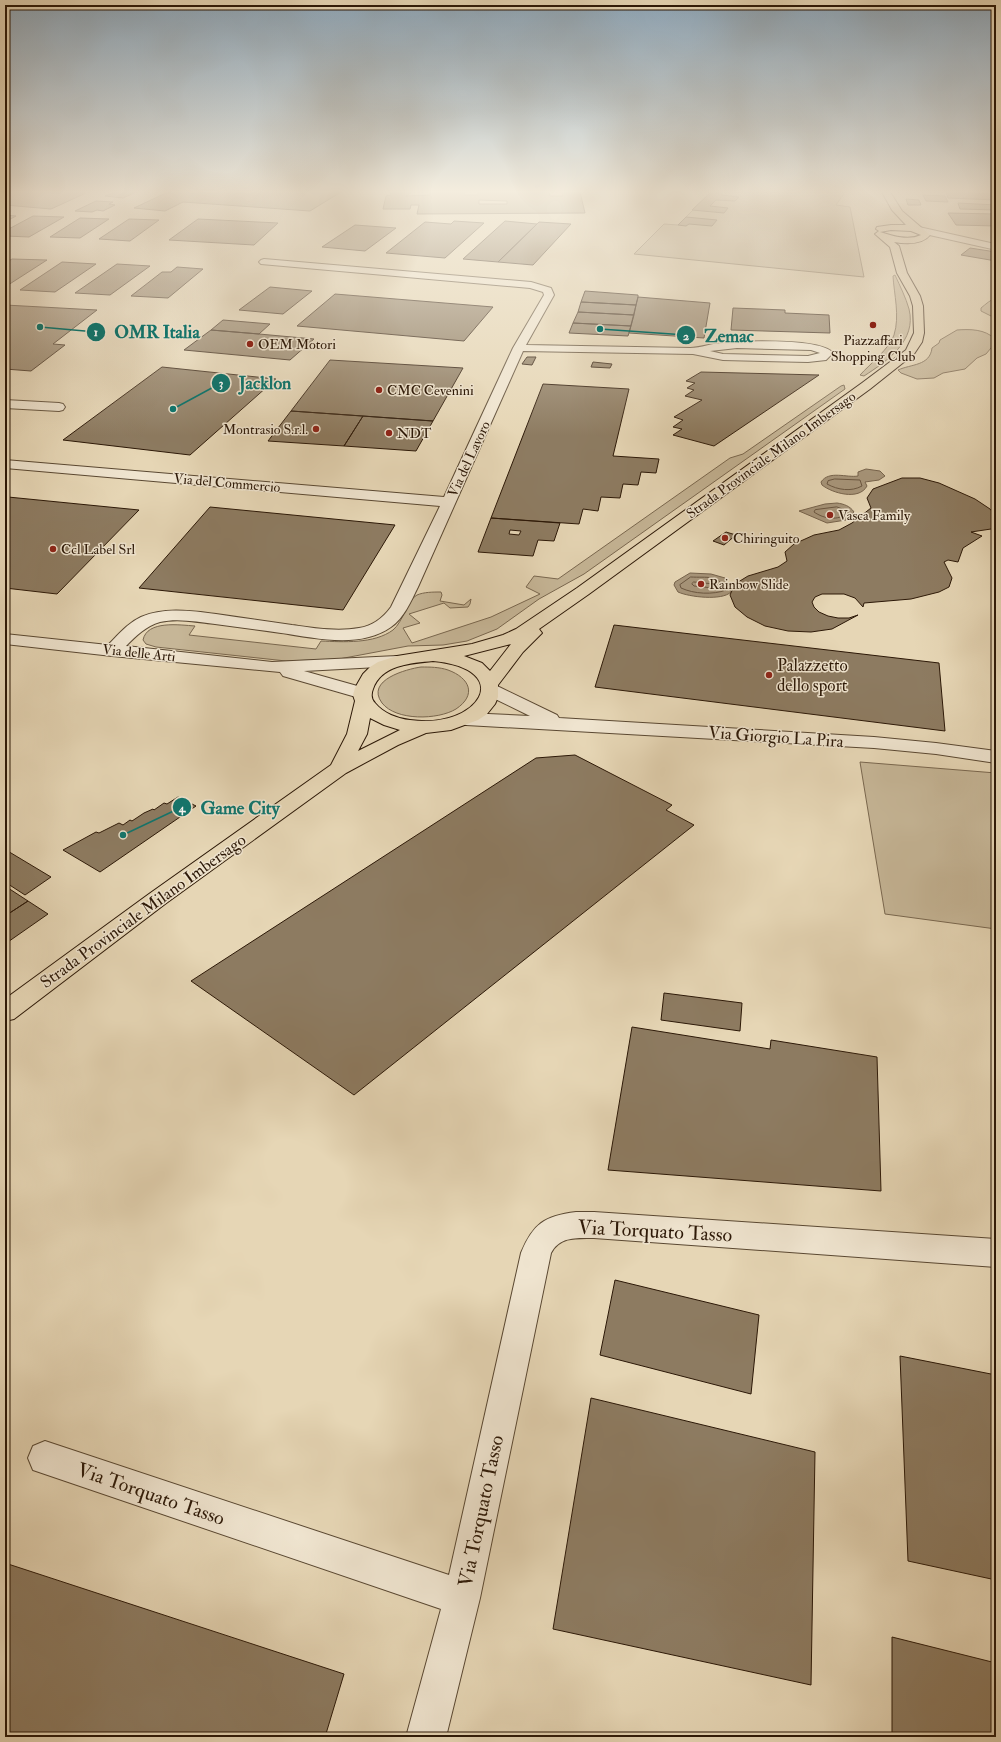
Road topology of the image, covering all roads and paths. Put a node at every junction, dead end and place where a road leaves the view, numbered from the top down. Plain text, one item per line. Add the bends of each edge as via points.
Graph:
1 (397, 273) edge
2 (903, 273) edge
3 (915, 275) dead end
4 (915, 296) junction
5 (519, 348) junction
6 (693, 351) junction
7 (5, 404) edge
8 (59, 407) dead end
9 (5, 464) edge
10 (449, 502) junction
11 (583, 591) junction
12 (5, 639) edge
13 (112, 651) junction
14 (433, 656) junction
15 (397, 661) junction
16 (272, 667) junction
17 (490, 686) junction
18 (363, 697) junction
19 (466, 719) junction
20 (556, 722) junction
21 (424, 727) junction
22 (996, 757) edge
23 (339, 770) junction
24 (5, 1012) edge
25 (996, 1253) edge
26 (45, 1458) dead end
27 (462, 1598) junction
28 (426, 1737) edge

1 - 5 street, Via del Lavoro via 524,284 547,290 548,295
2 - 4 main road, Strada Provinciale Milano Imbersago
3 - 4 main road, Strada Provinciale Milano Imbersago
4 - 11 main road, Strada Provinciale Milano Imbersago via 919,336 913,348 903,358
5 - 6 street
5 - 10 street, Via del Lavoro
6 - 6 street via 723,357 808,359 822,358 827,354 824,350 811,347 737,346
7 - 8 street
9 - 10 street, Via del Commercio
10 - 13 street, Via del Lavoro via 404,599 386,623 374,629 344,634 325,633 189,616 168,616 147,621 137,627
11 - 14 main road, Strada Provinciale Milano Imbersago via 522,633 509,639 474,649
11 - 17 main road, Strada Provinciale Milano Imbersago via 524,640
12 - 13 street, Via delle Arti
13 - 16 street, Via delle Arti
14 - 15 main road
14 - 17 main road via 452,658 470,664 482,672
15 - 16 street, Via delle Arti
15 - 18 main road via 382,667 367,679
16 - 18 street, Via delle Arti
17 - 19 main road via 488,701 480,711
17 - 20 street, Via Giorgio La Pira
18 - 21 main road via 371,711 385,720
18 - 23 main road, Strada Provinciale Milano Imbersago via 357,734
19 - 20 street, Via Giorgio La Pira
19 - 21 main road via 446,725
20 - 22 street, Via Giorgio La Pira via 880,744
21 - 23 main road, Strada Provinciale Milano Imbersago
23 - 24 main road, Strada Provinciale Milano Imbersago via 157,899
25 - 27 street, Via Torquato Tasso via 594,1225 567,1226 550,1232 539,1244 536,1253
26 - 27 street, Via Torquato Tasso
27 - 28 street, Via Torquato Tasso

